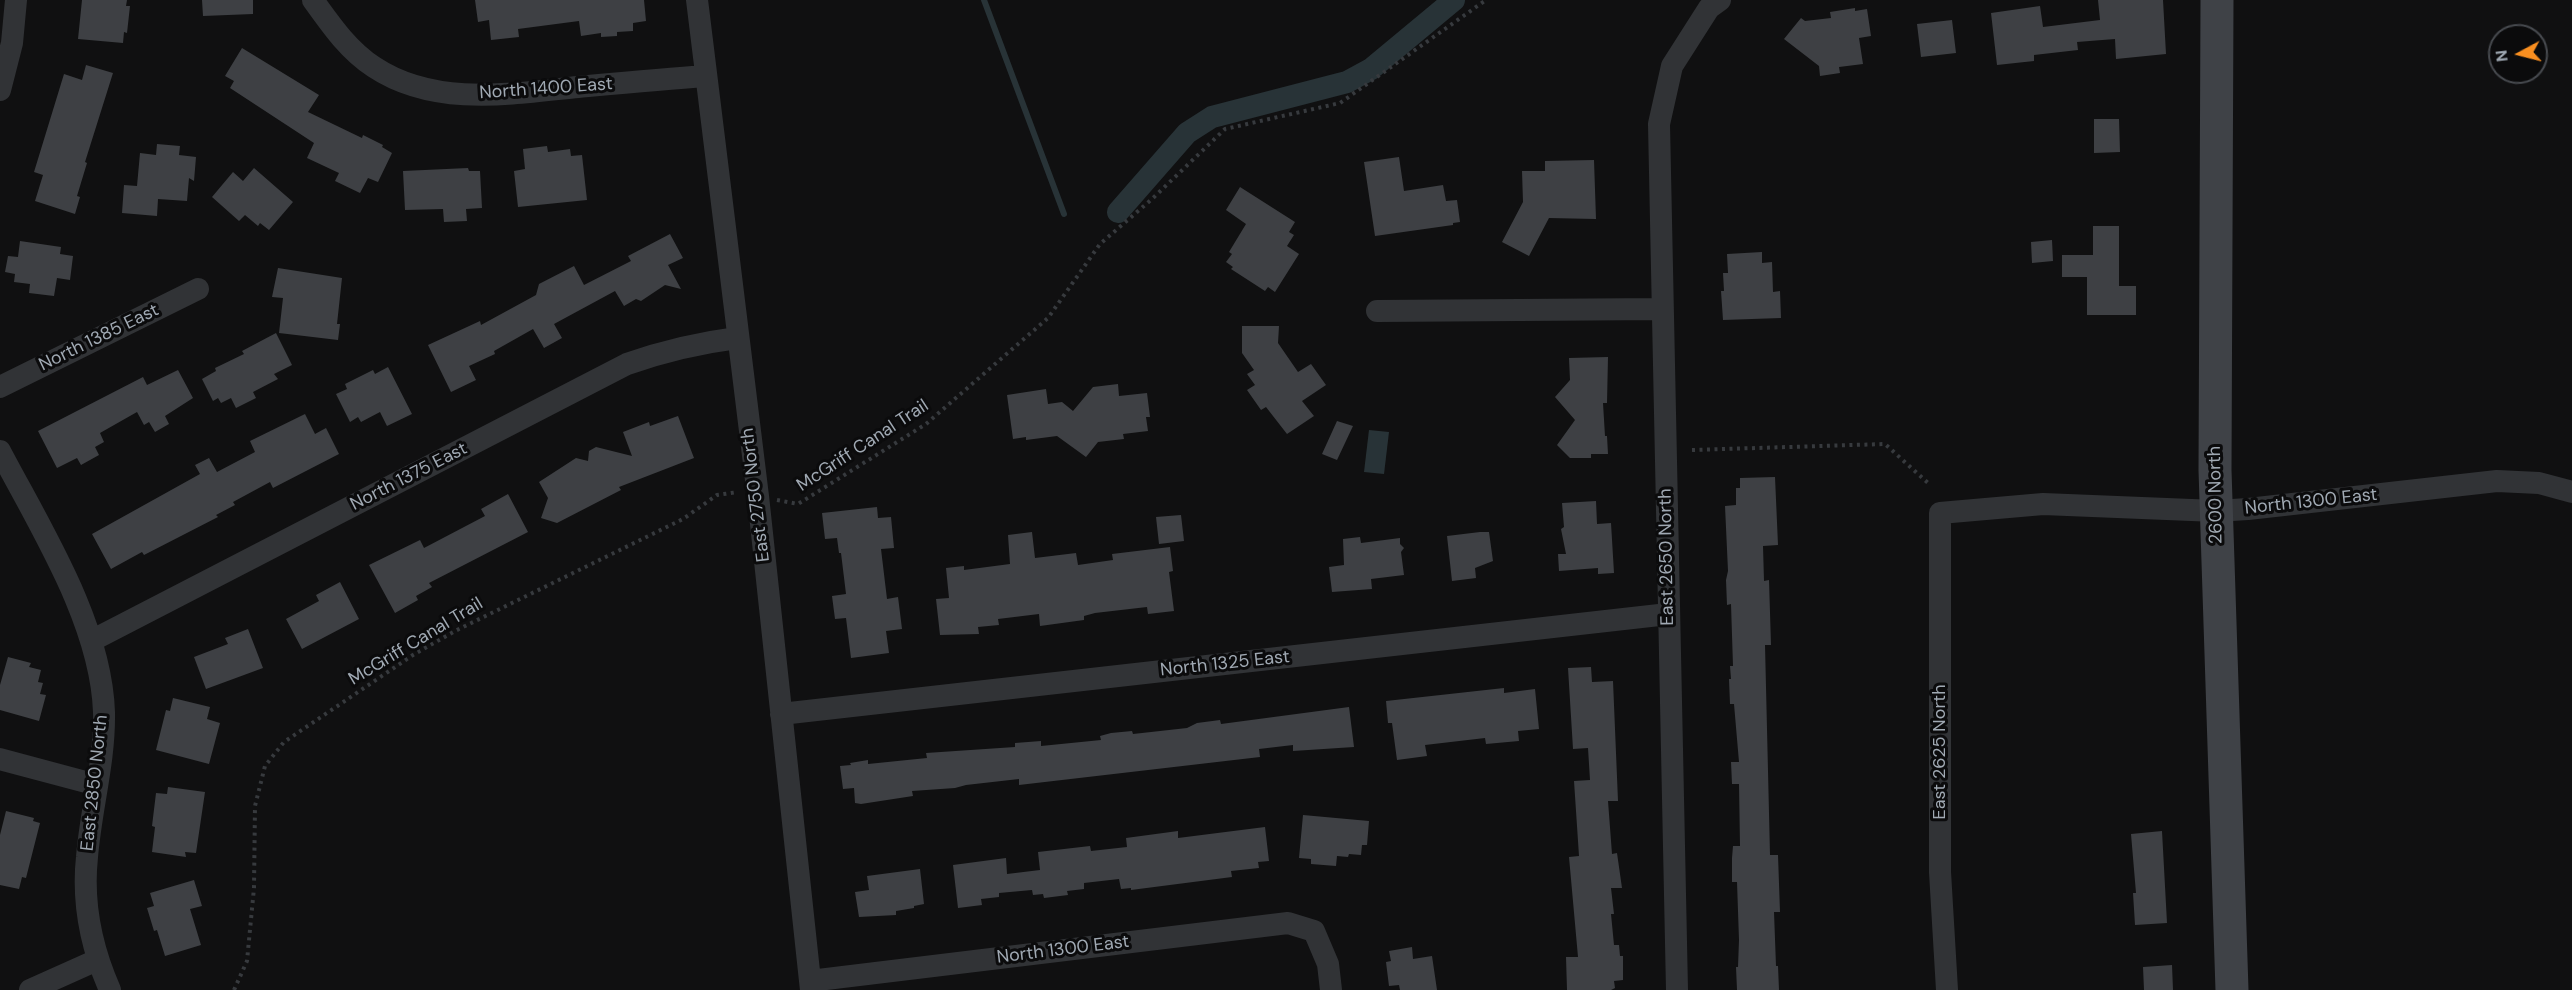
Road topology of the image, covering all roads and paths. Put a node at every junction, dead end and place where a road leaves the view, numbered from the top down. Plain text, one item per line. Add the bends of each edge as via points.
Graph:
1 (16, 0) edge
2 (313, 0) edge
3 (697, 0) edge
4 (1486, 0) edge
5 (1720, 0) edge
6 (2217, 0) edge
7 (706, 76) junction
8 (0, 90) edge
9 (198, 289) dead end
10 (1662, 309) junction
11 (1377, 311) dead end
12 (737, 338) junction
13 (0, 387) edge
14 (1692, 450) dead end
15 (0, 451) edge
16 (1928, 483) dead end
17 (2572, 492) edge
18 (758, 496) junction
19 (2216, 511) junction
20 (1940, 513) joint
21 (1668, 614) junction
22 (91, 641) junction
23 (781, 714) junction
24 (0, 759) edge
25 (97, 785) junction
26 (97, 960) junction
27 (811, 985) edge
28 (30, 990) edge
29 (110, 990) edge
30 (234, 990) edge
31 (1331, 990) edge
32 (1677, 990) edge
33 (1947, 990) edge
34 (2232, 990) edge

1 - 8 street via 12,43
2 - 7 street, North 1400 East via 342,39 374,67 406,83 448,93 490,96
3 - 7 street, East 2750 North
4 - 18 path, McGriff Canal Trail via 1340,103 1225,129 1100,244 1048,318 926,424 798,504
5 - 10 street, East 2650 North via 1709,8 1672,66 1659,124
6 - 19 street, 2600 North
7 - 12 street, East 2750 North
9 - 13 street, North 1385 East
10 - 11 street
10 - 21 street, East 2650 North
12 - 18 street, East 2750 North
12 - 22 street, North 1375 East via 659,352 627,364
14 - 16 path via 1885,444
15 - 22 street, East 2850 North via 83,614
17 - 19 street, North 1300 East via 2539,483 2497,481
18 - 23 street, East 2750 North
18 - 30 path, McGriff Canal Trail via 733,492 717,495 683,519 481,617 413,655 284,742 265,766 255,806 254,888 247,961
19 - 20 street, North 1300 East via 2043,504
19 - 34 street, 2600 North
20 - 33 street, East 2625 North via 1940,872
21 - 23 street, North 1325 East
21 - 32 street, East 2650 North
22 - 25 street, East 2850 North via 104,710
23 - 27 street, East 2750 North
24 - 25 street
25 - 26 street, East 2850 North via 86,857 88,926
26 - 28 street
26 - 29 street, East 2850 North
27 - 31 street, North 1300 East via 1288,923 1314,932 1328,964

